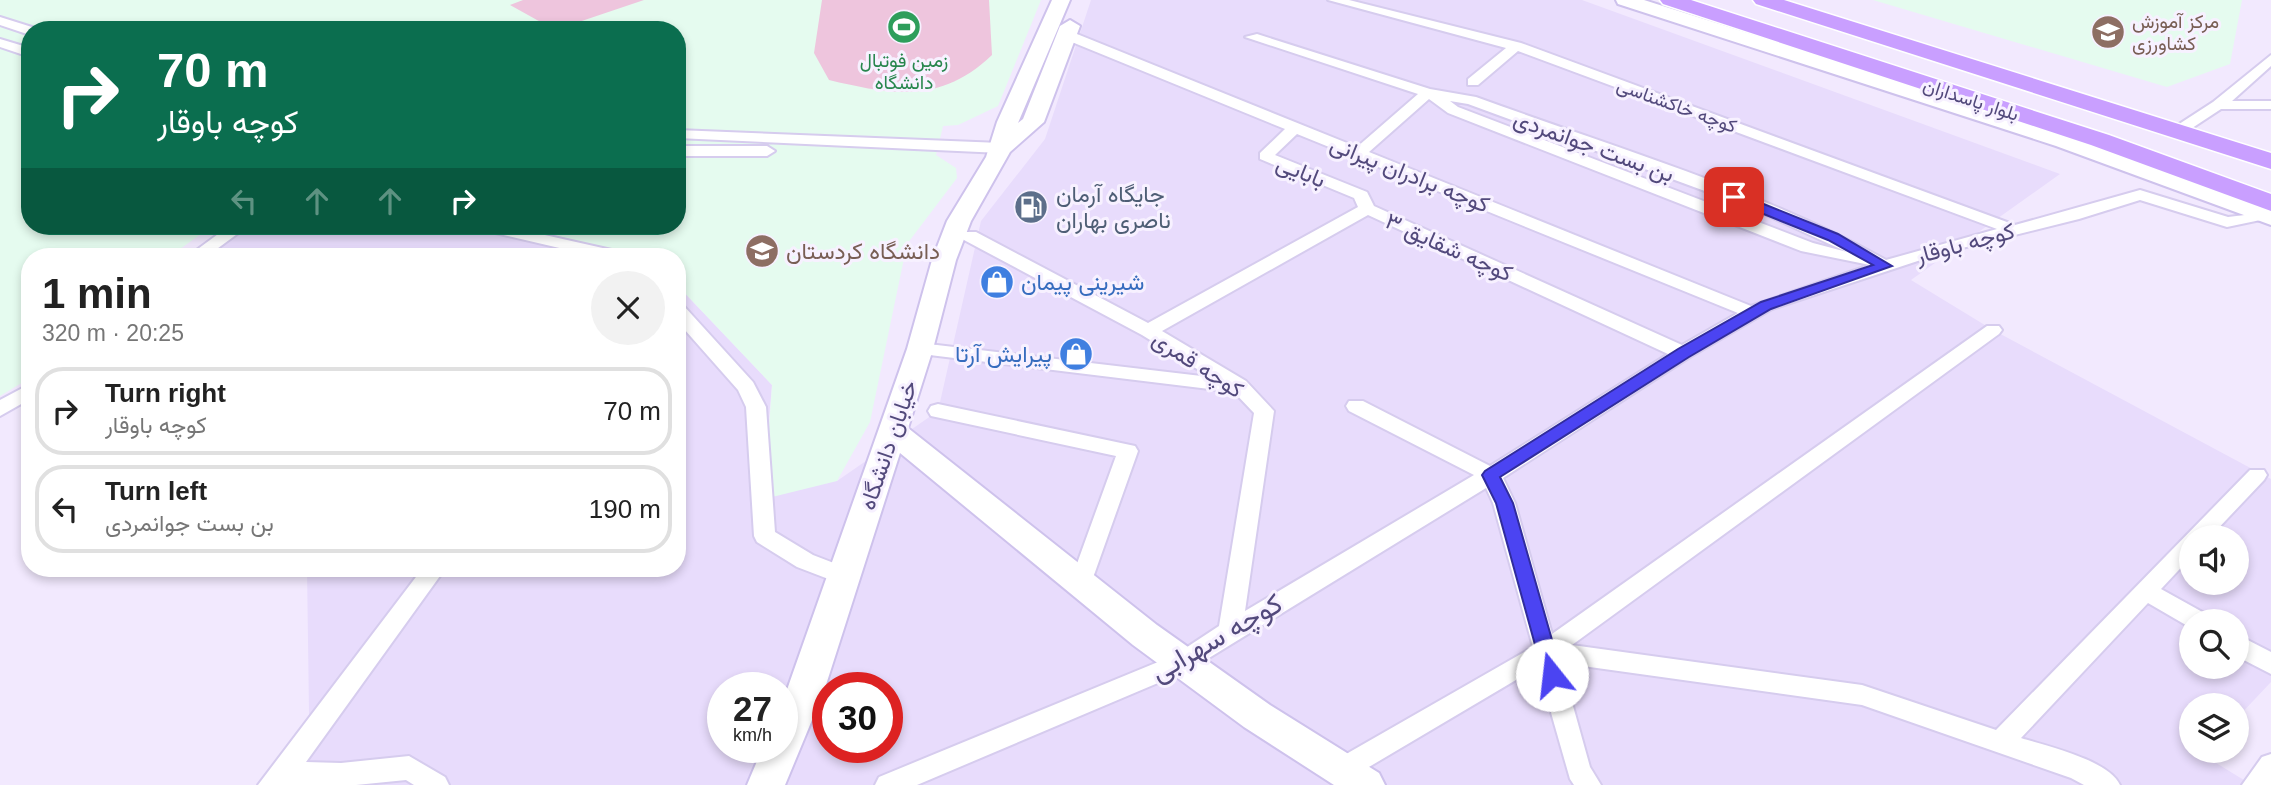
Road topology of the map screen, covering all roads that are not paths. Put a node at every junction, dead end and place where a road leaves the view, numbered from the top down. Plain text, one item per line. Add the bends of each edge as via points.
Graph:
1 (1061, 0) edge
2 (1081, 0) edge
3 (1334, 0) edge
4 (1625, 0) edge
5 (1670, 0) edge
6 (1725, 0) edge
7 (1763, 0) edge
8 (0, 21) edge
9 (21, 28) edge
10 (1067, 35) junction
11 (1252, 37) dead end
12 (0, 43) edge
13 (1516, 46) junction
14 (21, 51) edge
15 (2271, 59) edge
16 (1473, 82) dead end
17 (1427, 93) junction
18 (2218, 105) junction
19 (2271, 105) edge
20 (1295, 127) junction
21 (2178, 131) junction
22 (686, 134) edge
23 (939, 144) junction
24 (1001, 148) junction
25 (686, 151) edge
26 (1359, 153) junction
27 (2271, 162) edge
28 (2271, 180) edge
29 (1367, 209) junction
30 (2269, 212) edge
31 (2014, 230) junction
32 (227, 235) edge
33 (523, 235) edge
34 (970, 236) dead end
35 (208, 248) edge
36 (580, 248) edge
37 (1885, 266) junction
38 (1753, 313) junction
39 (686, 319) edge
40 (1993, 330) dead end
41 (1148, 331) junction
42 (920, 349) junction
43 (1684, 353) junction
44 (1239, 386) junction
45 (21, 396) edge
46 (1356, 406) dead end
47 (0, 409) edge
48 (938, 411) dead end
49 (893, 431) junction
50 (1491, 475) junction
51 (2257, 475) dead end
52 (2208, 525) edge
53 (2179, 556) edge
54 (844, 576) junction
55 (428, 577) edge
56 (1081, 583) junction
57 (2145, 591) junction
58 (2179, 610) edge
59 (1230, 631) junction
60 (1546, 651) junction
61 (2249, 651) edge
62 (1184, 662) junction
63 (2271, 664) edge
64 (798, 709) edge
65 (2001, 743) junction
66 (775, 763) edge
67 (2271, 765) edge
68 (1354, 777) edge
69 (277, 779) edge
70 (436, 785) edge
71 (766, 785) edge
72 (888, 785) edge
73 (1588, 785) edge
74 (2107, 785) edge
75 (2255, 785) edge

1 - 24 street, خیابان دانشگاه
2 - 10 street, خیابان دانشگاه
3 - 13 street, کوچه خاکشناسی
4 - 30 street
5 - 30 main road, بلوار پاسداران via 2099,140
6 - 28 main road, بلوار پاسداران
7 - 21 main road
8 - 9 street
10 - 20 street, کوچه برادران پیرانی
10 - 24 street, خیابان دانشگاه via 1033,122
11 - 17 street, بن بست جوانمردی
12 - 14 street
13 - 16 street
13 - 31 street, کوچه خاکشناسی
15 - 18 street
17 - 26 street
17 - 37 street, بن بست جوانمردی via 1454,110 1807,247
18 - 19 street
18 - 21 street
20 - 26 street, کوچه برادران پیرانی
20 - 29 street, بابایی via 1265,156 1361,195
21 - 27 main road
22 - 23 street
23 - 24 street
23 - 25 street
24 - 42 street, خیابان دانشگاه via 959,221
26 - 38 street, کوچه برادران پیرانی
29 - 41 street, کوچه شقایق ۳
29 - 43 street, کوچه شقایق ۳
30 - 31 street, کوچه باوقار via 2227,222 2140,195
31 - 37 street, کوچه باوقار
32 - 35 street
33 - 36 street
34 - 41 street, کوچه قمری
37 - 38 street, کوچه باوقار
38 - 43 street, کوچه باوقار
39 - 54 street via 746,387 756,407 765,536 805,561
40 - 60 street
41 - 44 street, کوچه قمری
42 - 44 street
42 - 49 street, خیابان دانشگاه
43 - 50 street, کوچه باوقار
44 - 59 street, کوچه قمری via 1264,411
45 - 47 street
46 - 50 street
48 - 56 street via 1128,451
49 - 54 street, خیابان دانشگاه
49 - 56 street
50 - 59 street, کوچه سهرابی
50 - 60 street via 1504,503
51 - 52 street
53 - 57 street
54 - 64 street, خیابان دانشگاه
55 - 69 street
56 - 62 street
57 - 58 street
57 - 65 street
59 - 62 street, کوچه سهرابی
60 - 65 street via 1863,695
60 - 68 street
60 - 73 street via 1579,771
61 - 63 street
62 - 68 street via 1257,716
62 - 72 street, کوچه سهرابی
65 - 74 street via 2079,769
66 - 71 street, خیابان دانشگاه
67 - 75 street
69 - 70 street via 409,768

